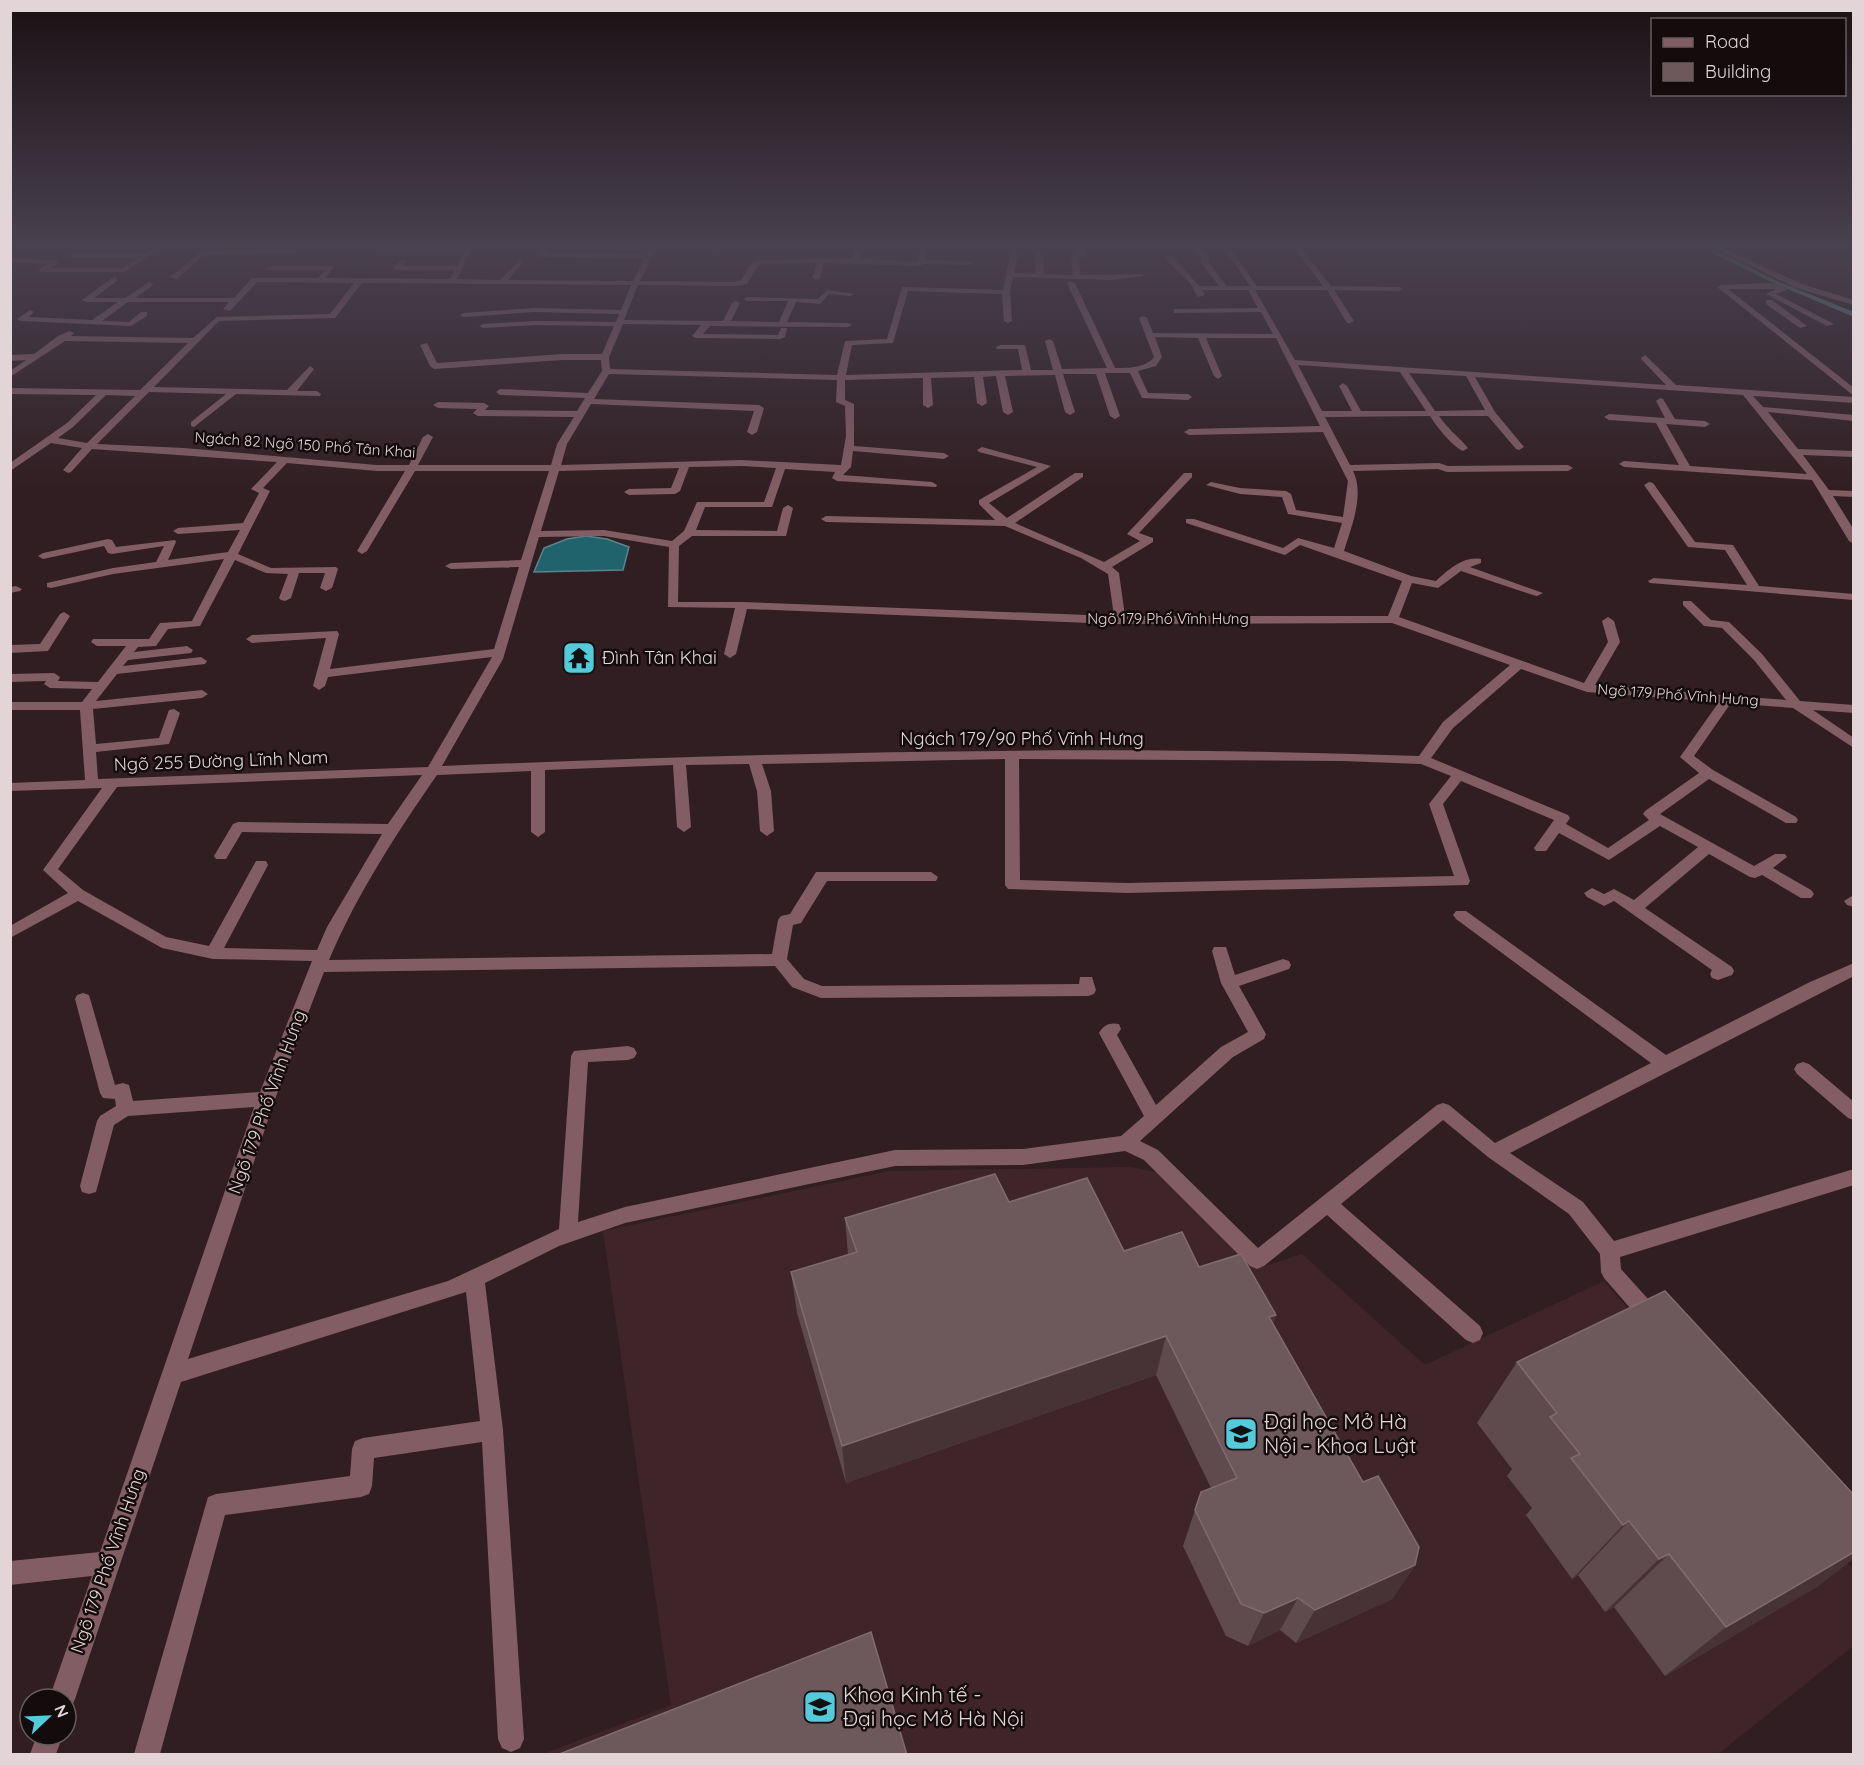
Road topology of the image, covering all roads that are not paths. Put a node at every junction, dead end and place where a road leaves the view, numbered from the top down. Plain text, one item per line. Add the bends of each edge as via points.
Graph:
1 (77, 327) edge
2 (209, 327) edge
3 (536, 327) edge
4 (617, 327) edge
5 (704, 327) edge
6 (783, 327) edge
7 (894, 327) edge
8 (1094, 327) edge
9 (1147, 327) edge
10 (1274, 327) edge
11 (1772, 327) edge
12 (1200, 334) junction
13 (535, 335) dead end
14 (1150, 335) junction
15 (1279, 336) junction
16 (61, 338) junction
17 (195, 341) junction
18 (1048, 341) dead end
19 (424, 345) dead end
20 (1000, 348) dead end
21 (34, 357) junction
22 (604, 357) junction
23 (10, 358) edge
24 (1645, 358) dead end
25 (1291, 362) junction
26 (472, 363) junction
27 (310, 369) dead end
28 (1132, 370) junction
29 (1402, 370) junction
30 (606, 371) junction
31 (1100, 372) junction
32 (1113, 372) junction
33 (1027, 374) junction
34 (1058, 374) junction
35 (1469, 374) junction
36 (10, 375) edge
37 (978, 375) junction
38 (1000, 375) junction
39 (927, 376) junction
40 (1218, 376) dead end
41 (461, 377) dead end
42 (841, 378) junction
43 (1343, 386) dead end
44 (1674, 388) junction
45 (10, 391) edge
46 (144, 391) junction
47 (235, 391) junction
48 (104, 392) junction
49 (500, 392) dead end
50 (290, 393) junction
51 (1746, 393) junction
52 (1854, 393) edge
53 (317, 394) dead end
54 (1188, 397) dead end
55 (590, 398) junction
56 (1854, 400) edge
57 (1659, 401) dead end
58 (982, 403) dead end
59 (438, 405) dead end
60 (928, 405) dead end
61 (1760, 409) junction
62 (1008, 412) dead end
63 (1070, 412) dead end
64 (1432, 413) junction
65 (1491, 413) junction
66 (580, 414) junction
67 (1317, 414) junction
68 (1358, 414) junction
69 (1115, 416) dead end
70 (1609, 417) dead end
71 (1854, 418) edge
72 (1659, 420) junction
73 (1671, 421) junction
74 (194, 424) dead end
75 (1705, 424) dead end
76 (1325, 429) junction
77 (752, 432) dead end
78 (1189, 432) dead end
79 (428, 437) dead end
80 (51, 440) junction
81 (89, 446) junction
82 (1519, 447) dead end
83 (849, 448) junction
84 (1463, 448) dead end
85 (982, 450) dead end
86 (1797, 452) junction
87 (1854, 454) edge
88 (10, 455) edge
89 (27, 455) junction
90 (944, 456) dead end
91 (285, 460) junction
92 (685, 464) junction
93 (1624, 464) dead end
94 (780, 467) junction
95 (10, 468) edge
96 (412, 468) junction
97 (555, 468) junction
98 (1346, 468) junction
99 (1568, 468) dead end
100 (1686, 468) junction
101 (841, 469) junction
102 (68, 470) dead end
103 (1079, 475) dead end
104 (1188, 475) dead end
105 (1814, 477) junction
106 (932, 485) dead end
107 (1211, 485) dead end
108 (1649, 485) dead end
109 (629, 492) dead end
110 (1825, 493) junction
111 (1854, 494) edge
112 (788, 508) dead end
113 (826, 519) dead end
114 (1348, 520) junction
115 (1190, 521) dead end
116 (1008, 523) junction
117 (247, 526) junction
118 (178, 531) dead end
119 (689, 533) junction
120 (534, 534) junction
121 (1854, 541) edge
122 (675, 545) junction
123 (362, 551) dead end
124 (1338, 553) junction
125 (232, 555) junction
126 (43, 556) dead end
127 (1477, 561) dead end
128 (161, 563) junction
129 (526, 563) junction
130 (451, 567) dead end
131 (1104, 567) junction
132 (1459, 567) junction
133 (294, 571) junction
134 (1408, 579) junction
135 (1654, 581) dead end
136 (51, 585) dead end
137 (326, 588) dead end
138 (1755, 589) junction
139 (1538, 593) dead end
140 (1854, 597) edge
141 (285, 598) dead end
142 (1687, 603) dead end
143 (742, 605) junction
144 (64, 616) dead end
145 (1393, 619) junction
146 (1119, 620) junction
147 (1608, 621) dead end
148 (252, 639) dead end
149 (97, 642) dead end
150 (135, 643) junction
151 (10, 649) edge
152 (187, 650) dead end
153 (499, 652) junction
154 (730, 654) dead end
155 (124, 657) junction
156 (201, 661) dead end
157 (1520, 663) junction
158 (114, 671) junction
159 (10, 678) edge
160 (102, 686) junction
161 (1587, 688) junction
162 (202, 694) dead end
163 (1727, 699) junction
164 (1796, 704) junction
165 (10, 706) edge
166 (86, 706) junction
167 (1854, 709) edge
168 (174, 713) dead end
169 (1854, 744) edge
170 (89, 749) junction
171 (1012, 756) junction
172 (754, 759) junction
173 (1423, 760) junction
174 (679, 761) junction
175 (538, 766) junction
176 (434, 770) junction
177 (1708, 773) junction
178 (1459, 775) junction
179 (92, 784) junction
180 (112, 784) junction
181 (10, 787) edge
182 (1660, 819) junction
183 (1791, 820) dead end
184 (1558, 826) junction
185 (684, 827) dead end
186 (392, 829) junction
187 (767, 831) dead end
188 (538, 832) dead end
189 (1708, 847) junction
190 (1541, 848) dead end
191 (221, 856) dead end
192 (1780, 857) dead end
193 (261, 865) dead end
194 (1762, 868) junction
195 (931, 877) dead end
196 (1592, 893) dead end
197 (78, 894) junction
198 (1806, 894) dead end
199 (1636, 907) junction
200 (1461, 915) dead end
201 (10, 933) edge
202 (1220, 951) dead end
203 (213, 953) junction
204 (779, 960) junction
205 (320, 961) junction
206 (1283, 965) dead end
207 (1854, 969) edge
208 (1718, 974) dead end
209 (1086, 981) dead end
210 (1229, 983) junction
211 (83, 999) dead end
212 (1113, 1029) dead end
213 (628, 1053) dead end
214 (1665, 1064) junction
215 (1803, 1070) dead end
216 (266, 1099) junction
217 (125, 1108) junction
218 (1854, 1113) edge
219 (1154, 1118) junction
220 (1126, 1143) junction
221 (1494, 1152) junction
222 (1854, 1177) edge
223 (89, 1186) dead end
224 (1327, 1203) junction
225 (568, 1233) junction
226 (1610, 1251) junction
227 (474, 1277) junction
228 (1473, 1333) dead end
229 (1666, 1334) edge
230 (172, 1374) junction
231 (492, 1430) junction
232 (106, 1563) junction
233 (10, 1573) edge
234 (66, 1687) edge
235 (511, 1739) dead end
236 (147, 1755) edge

1 - 16 street
2 - 17 street
3 - 13 street
4 - 22 street
5 - 6 street via 696,336 781,337
7 - 42 street via 890,341 847,341
8 - 32 street
9 - 14 street
10 - 15 street
11 - 52 street
12 - 14 street
12 - 15 street
12 - 40 street
14 - 28 street via 1158,360
15 - 25 street
16 - 17 street
16 - 21 street
17 - 46 street
18 - 34 street
19 - 26 street via 434,366
20 - 33 street via 1022,347
21 - 23 street
21 - 36 street
22 - 26 street
22 - 30 street
24 - 44 street
25 - 29 street
25 - 67 street
26 - 41 street
27 - 50 street
28 - 32 street
28 - 54 street via 1145,396
29 - 35 street
29 - 64 street
30 - 42 street
30 - 55 street, Ngõ 179 Phố Vĩnh Hưng
31 - 32 street
31 - 34 street
31 - 69 street
33 - 34 street
33 - 38 street
34 - 63 street
35 - 44 street
35 - 65 street
37 - 38 street
37 - 39 street
37 - 58 street
38 - 62 street
39 - 42 street
39 - 60 street
42 - 83 street via 841,402 849,404
43 - 68 street
44 - 51 street
45 - 48 street
46 - 47 street
46 - 48 street
46 - 81 street
47 - 50 street
47 - 74 street
48 - 80 street
49 - 55 street
50 - 53 street
51 - 56 street
51 - 61 street
55 - 66 street, Ngõ 179 Phố Vĩnh Hưng
55 - 77 street via 759,408
57 - 73 street
59 - 66 street via 484,406 478,413
61 - 71 street
61 - 86 street
64 - 65 street
64 - 68 street
64 - 84 street
65 - 82 street
66 - 97 street, Ngõ 179 Phố Vĩnh Hưng via 562,444
67 - 68 street
67 - 76 street
70 - 72 street
72 - 73 street
72 - 100 street
73 - 75 street
76 - 78 street
76 - 98 street
79 - 96 street
80 - 81 street, Ngách 82 Ngõ 150 Phố Tân Khai
80 - 89 street
81 - 91 street, Ngách 82 Ngõ 150 Phố Tân Khai
81 - 102 street
83 - 90 street
83 - 101 street via 846,467
85 - 116 street via 1046,466 982,501 990,512
86 - 87 street
86 - 105 street
88 - 89 street
89 - 95 street
91 - 96 street, Ngách 82 Ngõ 150 Phố Tân Khai
91 - 117 street via 256,489 264,491
92 - 94 street, Ngách 82 Ngõ 150 Phố Tân Khai
92 - 97 street, Ngách 82 Ngõ 150 Phố Tân Khai
92 - 109 street via 675,490
93 - 100 street
94 - 101 street, Ngách 82 Ngõ 150 Phố Tân Khai
94 - 119 street via 768,505 701,504
96 - 97 street, Ngách 82 Ngõ 150 Phố Tân Khai
96 - 123 street
97 - 120 street, Ngõ 179 Phố Vĩnh Hưng
98 - 99 street
98 - 114 street via 1353,481
100 - 105 street
101 - 106 street via 837,478
103 - 116 street
104 - 131 street via 1132,534 1149,540
105 - 110 street
107 - 114 street via 1286,495 1292,512
108 - 138 street via 1692,545 1729,547
110 - 111 street
110 - 121 street
112 - 119 street via 782,534
113 - 116 street
114 - 124 street
115 - 124 street via 1284,552 1298,541
116 - 131 street
117 - 118 street
117 - 125 street
119 - 122 street
120 - 122 street via 604,533
120 - 129 street, Ngõ 179 Phố Vĩnh Hưng
122 - 143 street, Ngõ 179 Phố Vĩnh Hưng via 672,605
124 - 134 street
125 - 128 street
125 - 133 street via 270,572
125 - 150 street via 196,624 164,626 152,643
126 - 128 street via 108,542 112,551 171,542
127 - 132 street
128 - 136 street
129 - 130 street
129 - 153 street, Ngõ 179 Phố Vĩnh Hưng
131 - 146 street via 1113,573
132 - 134 street via 1438,585
132 - 139 street
133 - 137 street via 332,569
133 - 141 street
134 - 145 street
135 - 138 street
138 - 140 street
142 - 164 street via 1707,624 1725,624
143 - 146 street, Ngõ 179 Phố Vĩnh Hưng
143 - 154 street
144 - 151 street via 44,648
145 - 146 street, Ngõ 179 Phố Vĩnh Hưng
145 - 157 street, Ngõ 179 Phố Vĩnh Hưng
147 - 161 street via 1614,642
148 - 153 street via 333,634 321,680
149 - 150 street
150 - 155 street
152 - 155 street
153 - 176 street, Ngõ 179 Phố Vĩnh Hưng
155 - 158 street
156 - 158 street
157 - 161 street, Ngõ 179 Phố Vĩnh Hưng
157 - 173 street via 1448,725
158 - 160 street
159 - 160 street via 54,677 50,684
160 - 166 street
161 - 163 street, Ngõ 179 Phố Vĩnh Hưng
162 - 166 street
163 - 164 street, Ngõ 179 Phố Vĩnh Hưng
163 - 177 street via 1686,757
164 - 167 street, Ngõ 179 Phố Vĩnh Hưng
164 - 169 street
165 - 166 street
166 - 170 street
168 - 170 street via 164,741
170 - 179 street
171 - 172 street, Ngách 179/90 Phố Vĩnh Hưng
171 - 173 street, Ngách 179/90 Phố Vĩnh Hưng
171 - 178 street via 1013,885 1127,888 1463,881 1436,804
172 - 174 street, Ngách 179/90 Phố Vĩnh Hưng
172 - 187 street via 764,791
173 - 178 street, Ngách 179/90 Phố Vĩnh Hưng
174 - 175 street, Ngách 179/90 Phố Vĩnh Hưng
174 - 185 street
175 - 176 street, Ngách 179/90 Phố Vĩnh Hưng
175 - 188 street
176 - 180 street, Ngõ 255 Đường Lĩnh Nam
176 - 186 street, Ngõ 179 Phố Vĩnh Hưng
177 - 182 street via 1650,814
177 - 183 street
178 - 184 street, Ngách 179/90 Phố Vĩnh Hưng via 1563,818
179 - 180 street, Ngõ 255 Đường Lĩnh Nam
179 - 181 street, Ngõ 255 Đường Lĩnh Nam
180 - 197 street via 50,870
182 - 184 street via 1609,855
182 - 189 street
184 - 190 street
186 - 191 street via 238,827
186 - 205 street, Ngõ 179 Phố Vĩnh Hưng via 335,927
189 - 194 street via 1755,873
189 - 199 street
192 - 194 street
193 - 203 street
194 - 198 street
195 - 204 street via 821,876 796,919 786,920
196 - 199 street via 1604,901 1614,894
197 - 201 street
197 - 203 street via 162,942
199 - 208 street via 1726,971
200 - 214 street
202 - 210 street
203 - 205 street
204 - 205 street
204 - 209 street via 798,983 821,992 1088,990
205 - 216 street, Ngõ 179 Phố Vĩnh Hưng
206 - 210 street
207 - 214 street
210 - 219 street via 1258,1034 1227,1052
211 - 217 street via 109,1093 123,1090
212 - 219 street via 1107,1033
213 - 225 street via 579,1056
214 - 221 street
215 - 218 street
216 - 217 street
216 - 230 street, Ngõ 179 Phố Vĩnh Hưng
217 - 223 street via 106,1121
219 - 220 street
220 - 224 street via 1151,1155 1257,1260
220 - 225 street via 1023,1157 895,1158 625,1215
221 - 224 street via 1443,1110
221 - 226 street via 1576,1208
222 - 226 street
224 - 228 street
225 - 227 street
226 - 229 street via 1611,1272
227 - 230 street via 452,1288
227 - 231 street
230 - 232 street, Ngõ 179 Phố Vĩnh Hưng
231 - 235 street
231 - 236 street via 363,1449 361,1486 216,1505
232 - 233 street
232 - 234 street, Ngõ 179 Phố Vĩnh Hưng

